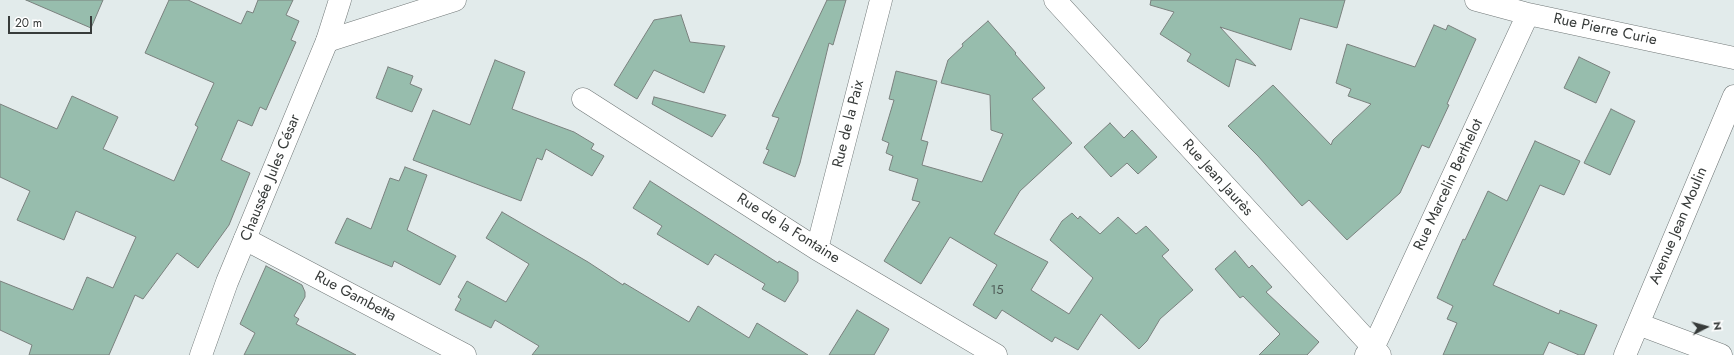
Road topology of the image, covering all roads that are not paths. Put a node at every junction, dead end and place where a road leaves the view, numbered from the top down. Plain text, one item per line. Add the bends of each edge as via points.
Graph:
1 (340, 0) edge
2 (455, 0) edge
3 (881, 0) edge
4 (1055, 0) edge
5 (1476, 0) edge
6 (1528, 14) junction
7 (327, 41) junction
8 (1734, 58) edge
9 (1734, 96) edge
10 (583, 99) dead end
11 (245, 239) junction
12 (817, 249) junction
13 (1638, 324) junction
14 (1373, 353) edge
15 (201, 355) edge
16 (465, 355) edge
17 (996, 355) edge
18 (1625, 355) edge
19 (1721, 355) edge

1 - 7 street, Chaussée Jules César
2 - 7 street
3 - 12 street, Rue de la Paix
4 - 14 street, Rue Jean Jaurès
5 - 6 street, Rue Pierre Curie
6 - 8 street, Rue Pierre Curie
6 - 14 street, Rue Marcelin Berthelot
7 - 11 street, Chaussée Jules César
9 - 13 street, Avenue Jean Moulin
10 - 12 street, Rue de la Fontaine
11 - 15 street, Chaussée Jules César
11 - 16 street, Rue Gambetta
12 - 17 street, Rue de la Fontaine
13 - 18 street, Avenue Jean Moulin
13 - 19 street

